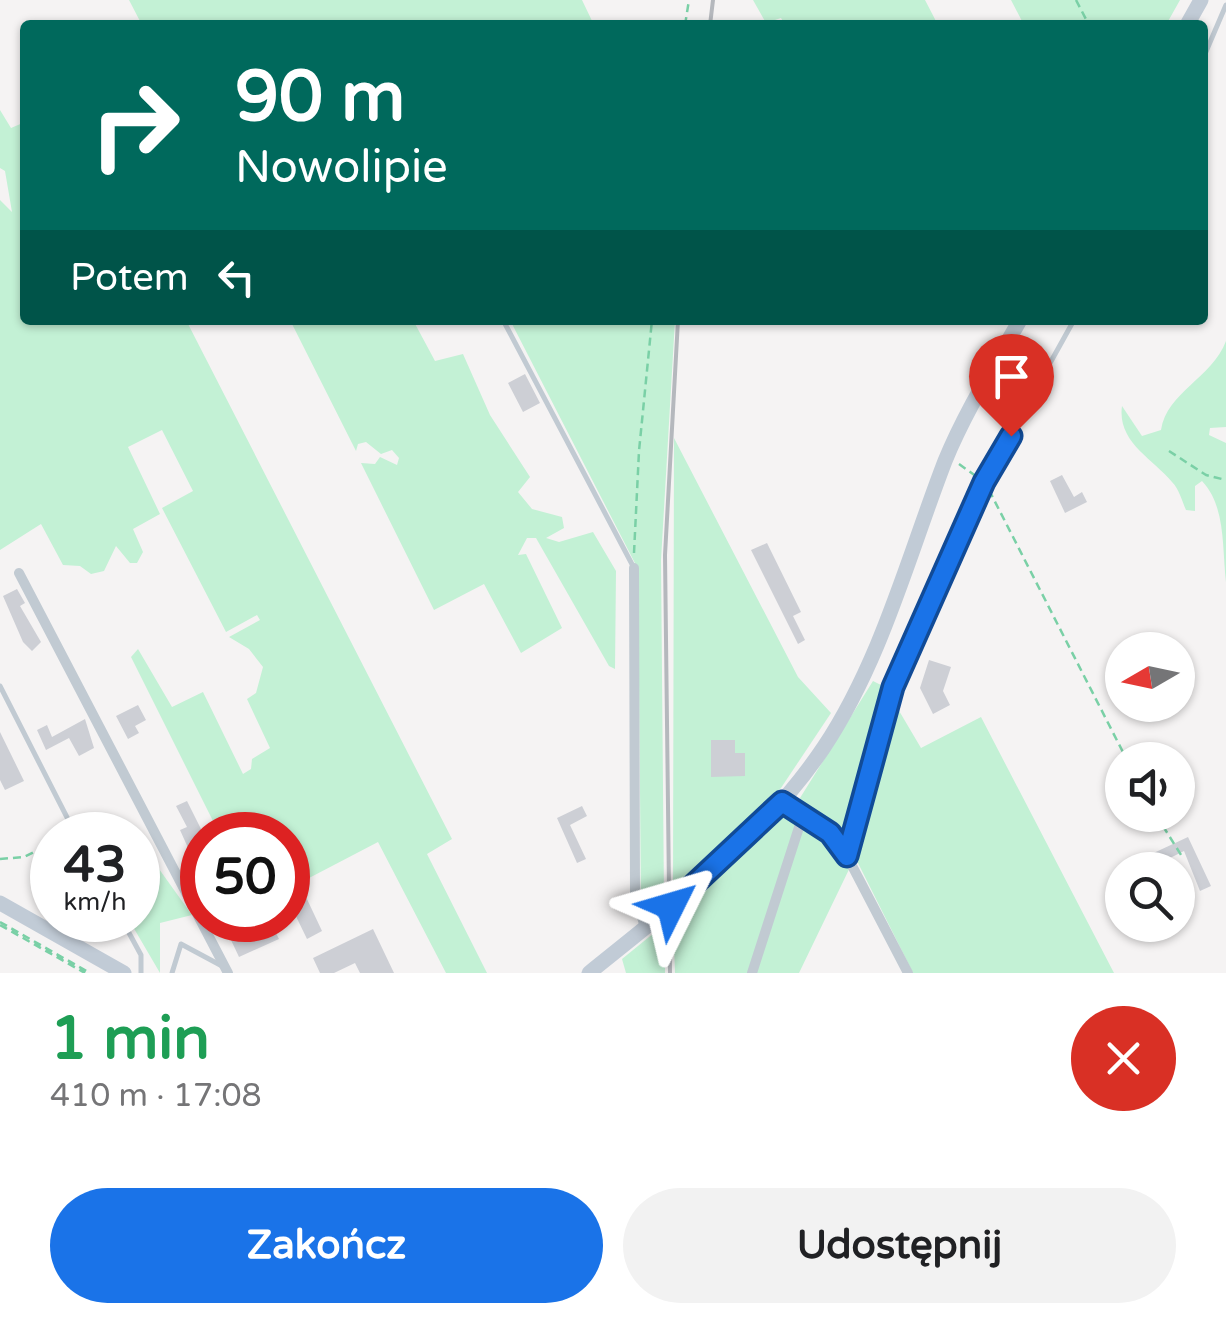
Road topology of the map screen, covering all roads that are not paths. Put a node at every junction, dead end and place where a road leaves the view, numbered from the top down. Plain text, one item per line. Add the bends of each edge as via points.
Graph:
1 (1226, 5) edge
2 (1208, 39) edge
3 (506, 325) edge
4 (1017, 325) edge
5 (1071, 325) edge
6 (634, 568) joint
7 (19, 573) dead end
8 (0, 686) edge
9 (782, 802) junction
10 (64, 812) edge
11 (802, 818) junction
12 (847, 856) junction
13 (0, 903) edge
14 (645, 927) junction
15 (134, 942) edge
16 (226, 970) edge
17 (124, 973) edge
18 (141, 973) edge
19 (172, 973) edge
20 (589, 973) edge
21 (752, 973) edge
22 (908, 973) edge

1 - 2 lane
3 - 6 lane
4 - 9 main road via 947,456 856,694
5 - 12 lane via 984,482 893,687
6 - 14 street via 635,894
7 - 16 street
8 - 10 lane
9 - 11 street
9 - 14 main road
11 - 12 street via 830,833
11 - 21 street
12 - 22 street
13 - 17 main road
14 - 20 main road
15 - 18 lane
16 - 19 lane via 181,944

